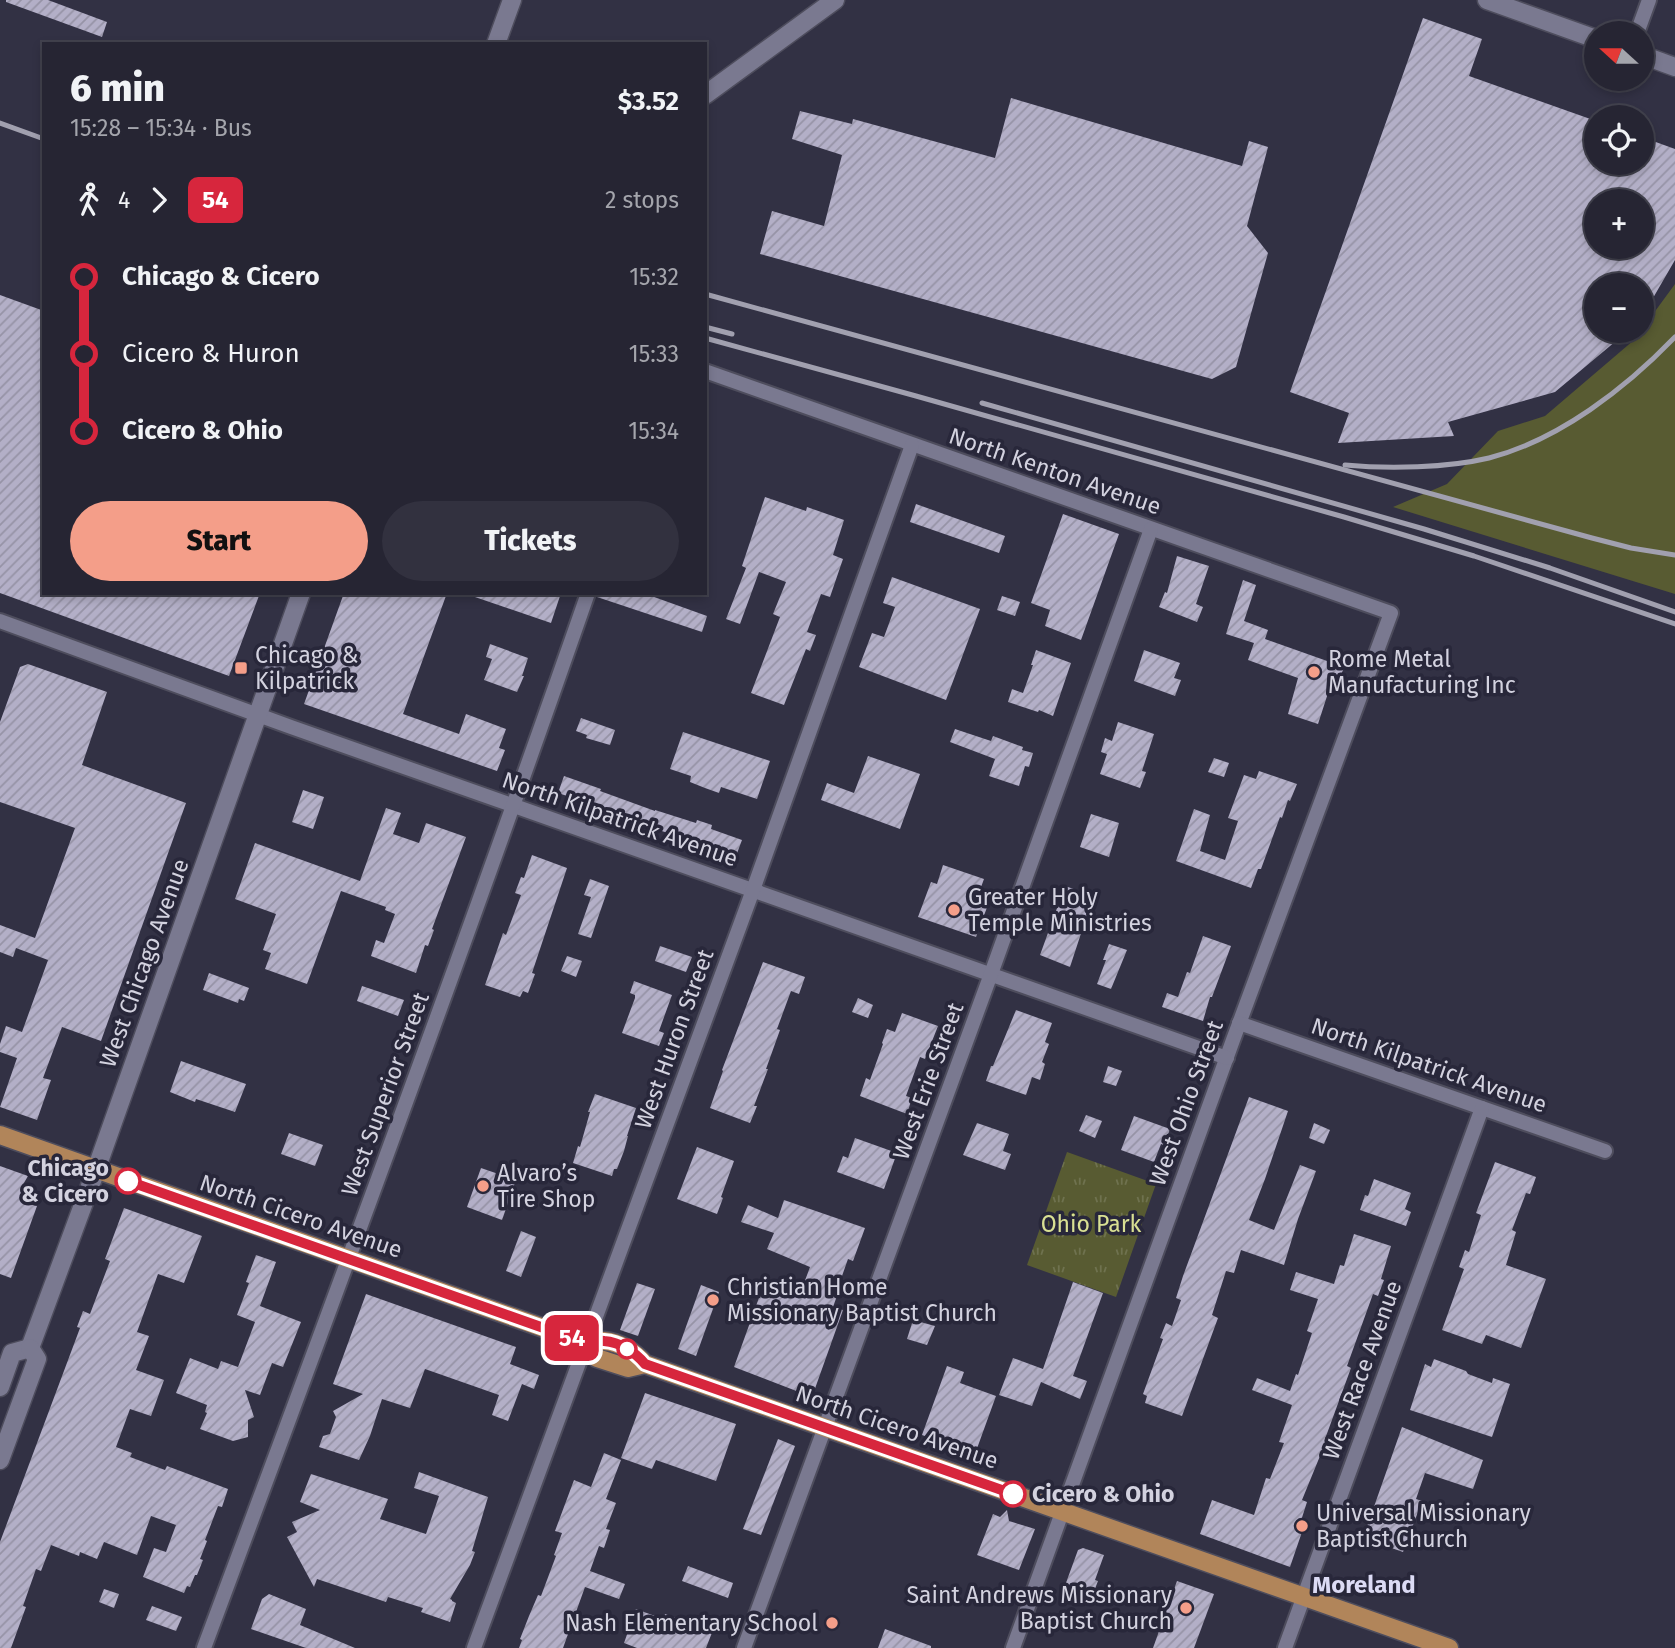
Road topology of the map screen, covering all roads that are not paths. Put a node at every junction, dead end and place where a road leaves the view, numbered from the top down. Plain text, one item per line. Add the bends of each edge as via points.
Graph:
1 (512, 0) edge
2 (835, 0) edge
3 (1487, 0) edge
4 (1649, 0) edge
5 (1641, 21) edge
6 (1584, 35) edge
7 (497, 42) edge
8 (1654, 59) edge
9 (1675, 67) edge
10 (707, 94) edge
11 (707, 373) edge
12 (912, 445) junction
13 (1151, 529) junction
14 (300, 595) edge
15 (587, 595) edge
16 (1391, 613) joint
17 (1, 626) edge
18 (258, 715) junction
19 (514, 806) junction
20 (753, 890) junction
21 (991, 974) junction
22 (1239, 1023) junction
23 (1227, 1058) junction
24 (1482, 1108) junction
25 (0, 1135) edge
26 (1605, 1151) dead end
27 (96, 1170) junction
28 (349, 1259) junction
29 (586, 1343) junction
30 (30, 1348) junction
31 (0, 1387) edge
32 (825, 1427) junction
33 (0, 1460) edge
34 (1063, 1512) junction
35 (1304, 1597) junction
36 (204, 1648) edge
37 (474, 1648) edge
38 (744, 1648) edge
39 (1013, 1648) edge
40 (1285, 1648) edge
41 (1449, 1648) edge

1 - 7 main road
2 - 10 main road
3 - 6 main road
4 - 5 street
8 - 9 main road
11 - 12 street, North Kenton Avenue
12 - 13 street, North Kenton Avenue
12 - 20 street, West Huron Street
13 - 16 street, North Kenton Avenue
13 - 21 street, West Erie Street
14 - 18 main road, West Chicago Avenue
15 - 19 street, West Superior Street
16 - 22 street, West Ohio Street
17 - 18 street, North Kilpatrick Avenue
18 - 19 street, North Kilpatrick Avenue
18 - 27 main road, West Chicago Avenue
19 - 20 street, North Kilpatrick Avenue
19 - 28 street, West Superior Street
20 - 21 street, North Kilpatrick Avenue
20 - 29 street, West Huron Street
21 - 23 street, North Kilpatrick Avenue
21 - 32 street, West Erie Street
22 - 23 street, West Ohio Street
22 - 24 street, North Kilpatrick Avenue
23 - 34 street, West Ohio Street
24 - 26 street, North Kilpatrick Avenue
24 - 35 street, West Race Avenue
25 - 27 main road, North Cicero Avenue
27 - 28 main road, North Cicero Avenue
27 - 30 main road, West Chicago Avenue
28 - 29 main road, North Cicero Avenue
28 - 36 street, West Superior Street
29 - 32 main road, North Cicero Avenue via 612,1343 634,1352 645,1364
29 - 37 street, West Huron Street
30 - 31 main road, West Chicago Avenue via 12,1353
30 - 33 main road, West Chicago Avenue via 37,1359
32 - 34 main road, North Cicero Avenue
32 - 38 street, West Erie Street
34 - 35 main road, North Cicero Avenue
34 - 39 street, West Ohio Street
35 - 40 street, West Race Avenue
35 - 41 main road, North Cicero Avenue

